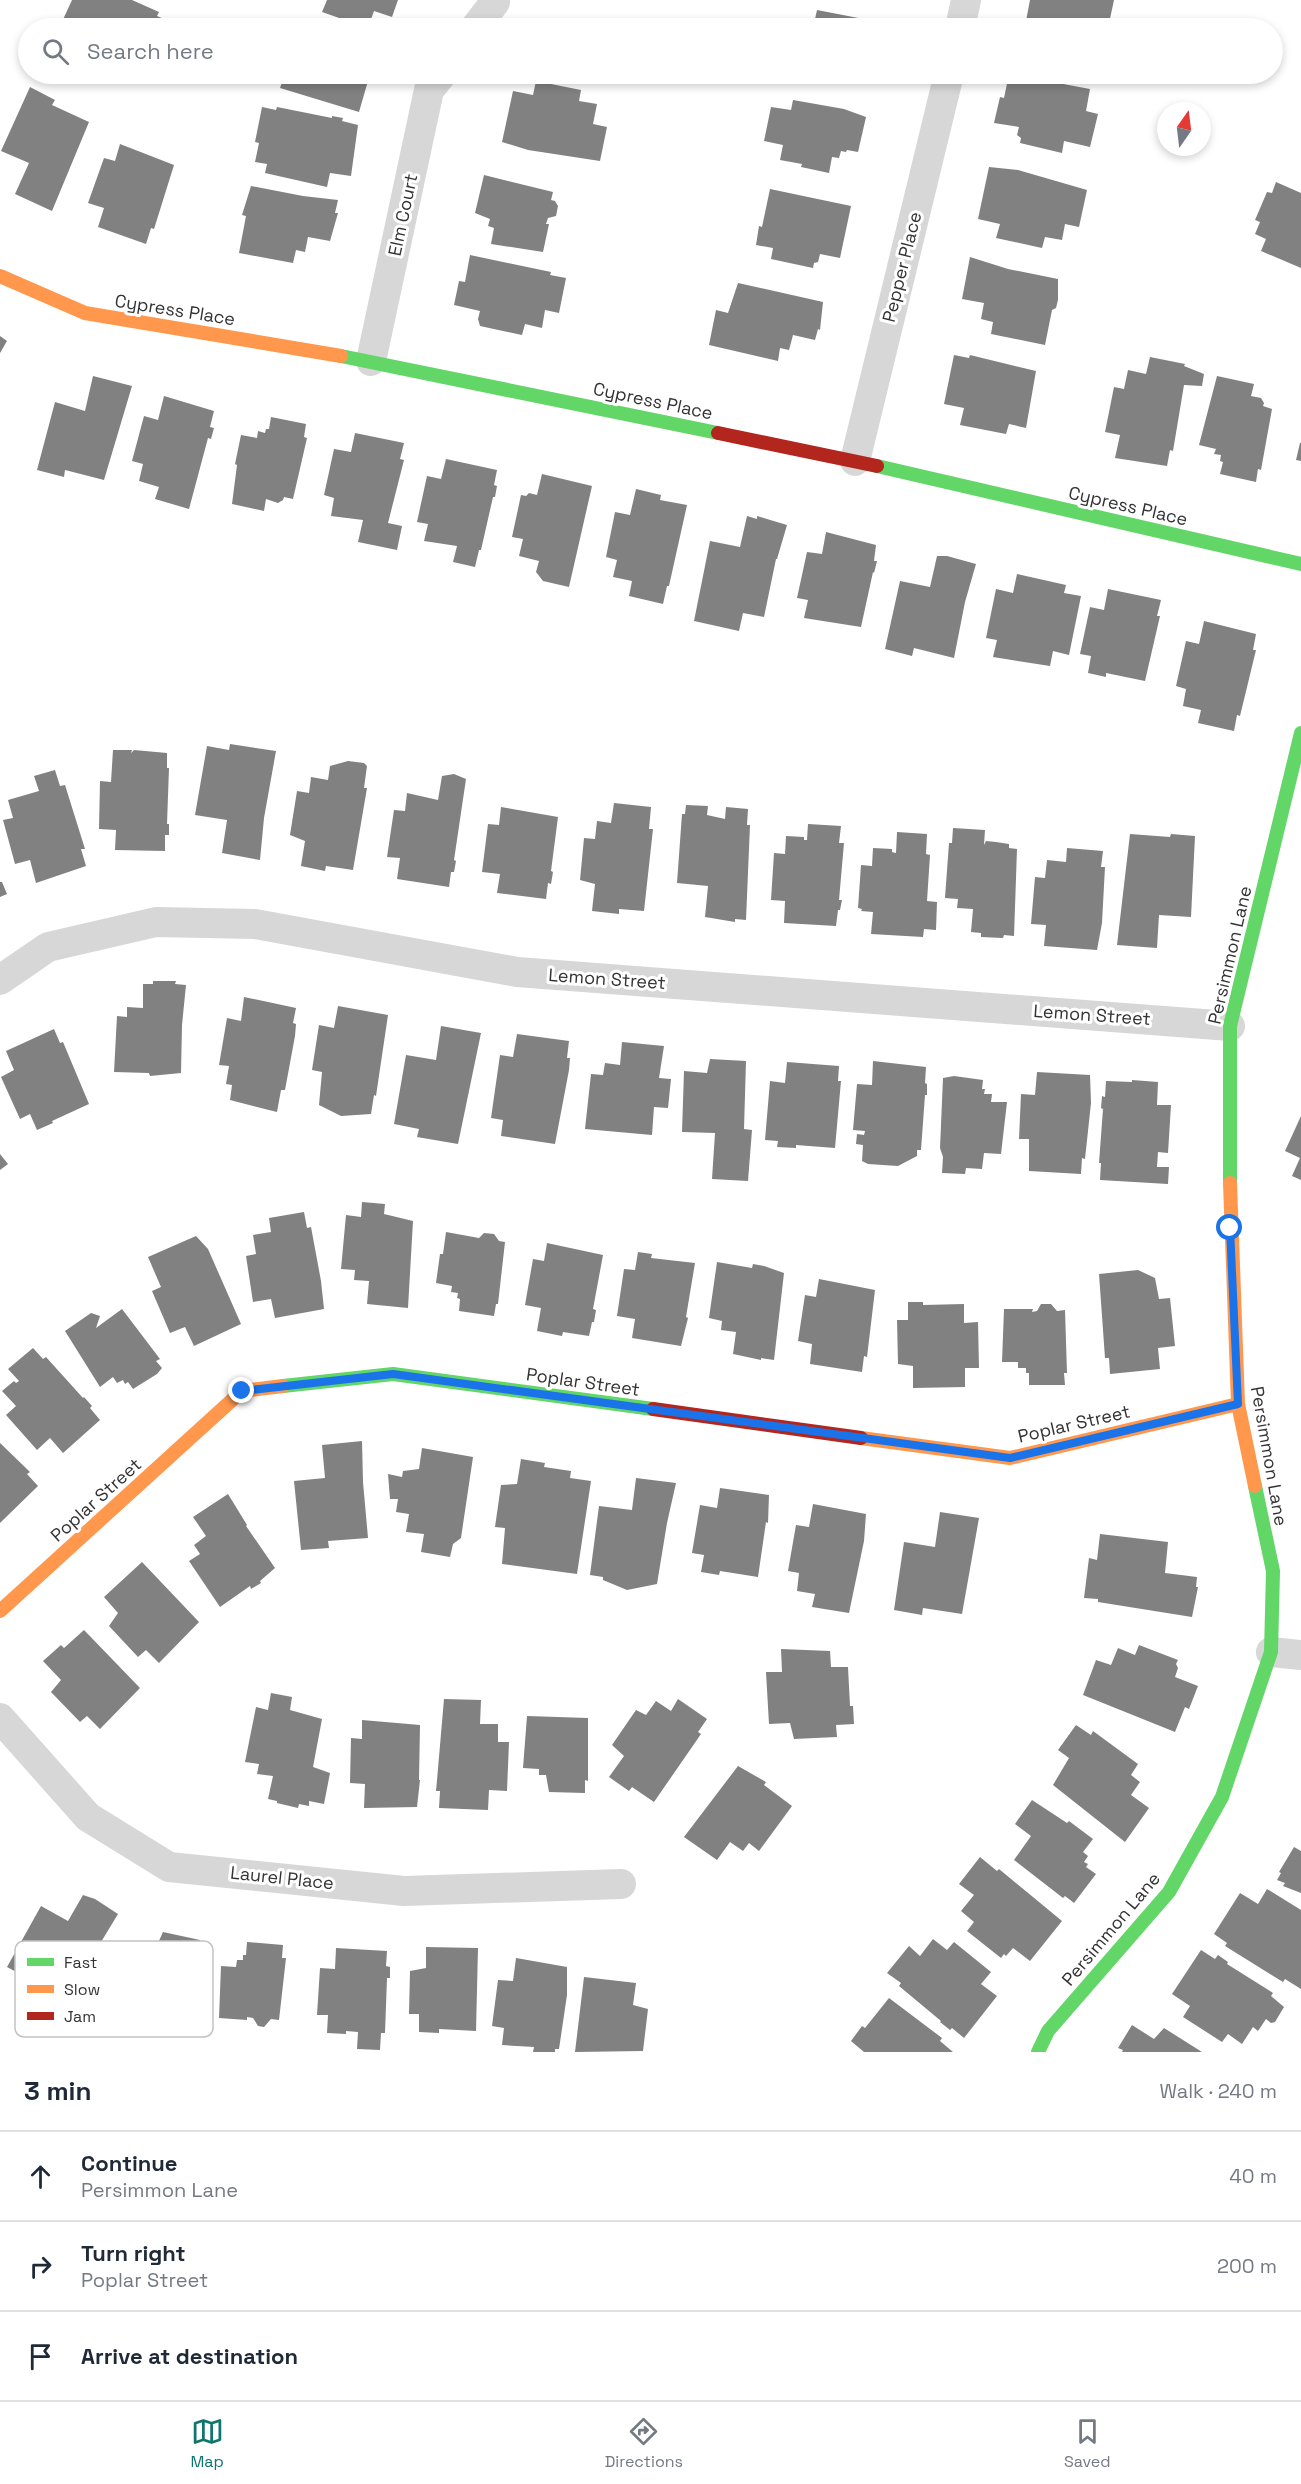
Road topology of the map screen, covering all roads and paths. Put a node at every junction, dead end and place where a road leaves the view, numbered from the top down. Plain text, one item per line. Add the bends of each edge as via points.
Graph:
1 (966, 0) edge
2 (495, 2) dead end
3 (483, 18) edge
4 (962, 18) edge
5 (434, 84) edge
6 (947, 84) edge
7 (0, 276) edge
8 (371, 361) junction
9 (855, 461) junction
10 (1301, 564) edge
11 (1301, 733) edge
12 (0, 980) edge
13 (1230, 1026) junction
14 (1238, 1404) junction
15 (0, 1611) edge
16 (1271, 1652) junction
17 (1301, 1655) edge
18 (0, 1718) edge
19 (621, 1884) dead end
20 (1038, 2052) edge

1 - 4 street
2 - 3 street
5 - 8 street, Elm Court via 429,90
6 - 9 street, Pepper Place
7 - 8 street, Cypress Place via 85,313
8 - 9 street, Cypress Place
9 - 10 street, Cypress Place
11 - 13 street, Persimmon Lane
12 - 13 street, Lemon Street via 48,947 156,922 255,924 516,972
13 - 14 street, Persimmon Lane via 1230,1228
14 - 15 street, Poplar Street via 1010,1458 393,1374 242,1391
14 - 16 street, Persimmon Lane via 1273,1571
16 - 17 street
16 - 20 street, Persimmon Lane via 1222,1797 1170,1892 1048,2031
18 - 19 street, Laurel Place via 88,1817 169,1867 404,1890

